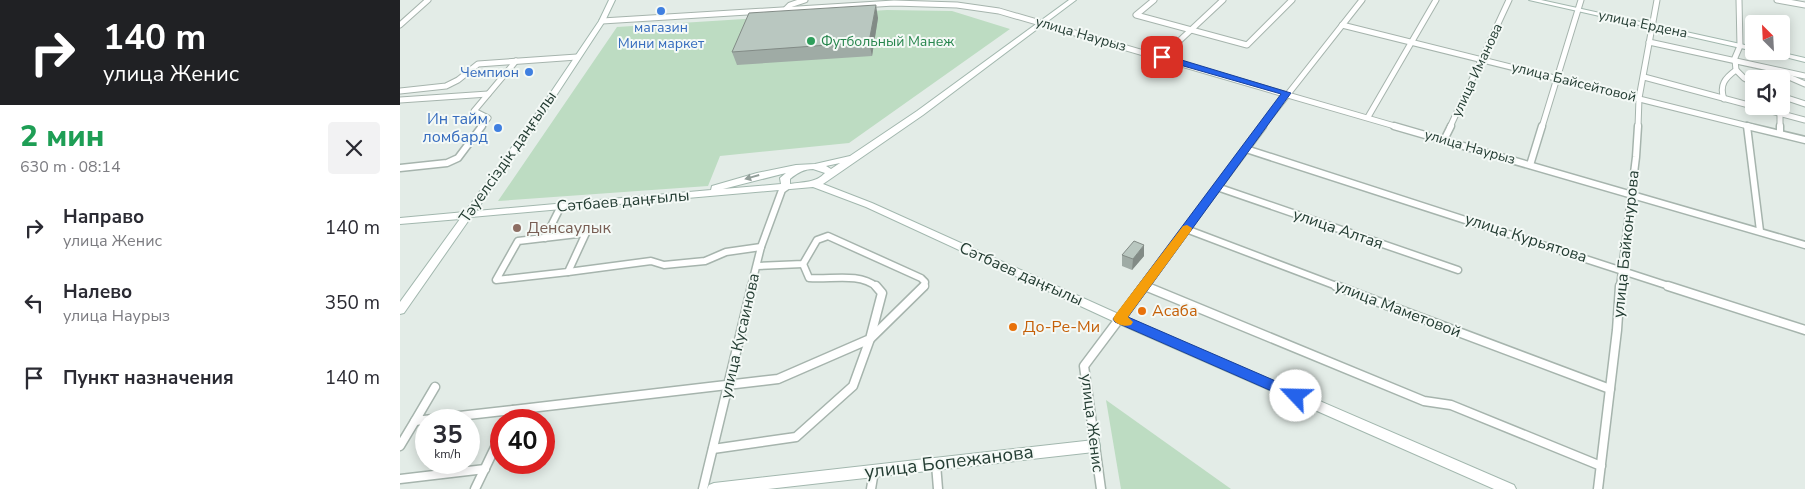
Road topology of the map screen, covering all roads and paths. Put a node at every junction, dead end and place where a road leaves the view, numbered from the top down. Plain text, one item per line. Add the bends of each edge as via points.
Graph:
1 (428, 0) edge
2 (612, 0) edge
3 (805, 0) edge
4 (966, 0) edge
5 (1073, 0) edge
6 (1154, 0) edge
7 (1223, 0) edge
8 (1292, 0) edge
9 (1362, 0) edge
10 (1436, 0) edge
11 (1509, 0) edge
12 (1532, 0) edge
13 (1581, 0) edge
14 (1657, 0) edge
15 (1739, 0) edge
16 (1777, 0) edge
17 (957, 5) junction
18 (1805, 5) edge
19 (786, 9) junction
20 (1578, 10) junction
21 (602, 21) junction
22 (1040, 23) junction
23 (400, 25) edge
24 (1342, 25) junction
25 (1651, 26) junction
26 (1191, 30) junction
27 (1411, 42) junction
28 (1649, 42) junction
29 (1740, 46) junction
30 (1745, 47) edge
31 (577, 57) junction
32 (1162, 57) junction
33 (1790, 57) edge
34 (1481, 60) junction
35 (1735, 60) junction
36 (1805, 60) edge
37 (516, 61) junction
38 (1761, 66) junction
39 (1736, 70) junction
40 (1805, 76) edge
41 (1644, 77) junction
42 (1745, 78) edge
43 (1556, 79) junction
44 (1805, 84) edge
45 (400, 91) edge
46 (1287, 93) junction
47 (488, 94) junction
48 (1639, 98) junction
49 (1724, 99) junction
50 (1790, 99) edge
51 (400, 100) edge
52 (1805, 104) edge
53 (1745, 105) edge
54 (1780, 115) edge
55 (1784, 115) edge
56 (1368, 117) junction
57 (1805, 120) edge
58 (1747, 125) junction
59 (1780, 134) junction
60 (1444, 140) junction
61 (1805, 140) edge
62 (1246, 149) junction
63 (861, 153) junction
64 (1530, 165) junction
65 (817, 166) junction
66 (400, 168) edge
67 (799, 168) junction
68 (830, 175) junction
69 (814, 184) junction
70 (786, 187) junction
71 (1218, 187) junction
72 (839, 192) junction
73 (1631, 193) junction
74 (693, 194) junction
75 (561, 206) junction
76 (467, 216) junction
77 (400, 221) edge
78 (1186, 229) junction
79 (1760, 231) junction
80 (545, 238) junction
81 (1805, 244) edge
82 (761, 247) junction
83 (803, 264) junction
84 (757, 266) junction
85 (1621, 269) junction
86 (1458, 270) dead end
87 (568, 272) junction
88 (1144, 285) junction
89 (400, 310) edge
90 (1119, 319) junction
91 (1805, 330) edge
92 (870, 339) junction
93 (728, 386) junction
94 (435, 387) dead end
95 (1610, 389) junction
96 (422, 409) edge
97 (522, 409) edge
98 (415, 420) edge
99 (400, 446) edge
100 (1094, 446) junction
101 (713, 449) junction
102 (490, 459) edge
103 (936, 464) junction
104 (1600, 466) junction
105 (485, 470) junction
106 (874, 471) junction
107 (400, 479) edge
108 (794, 484) edge
109 (475, 489) edge
110 (703, 489) edge
111 (714, 489) edge
112 (871, 489) edge
113 (938, 489) edge
114 (1101, 489) edge
115 (1509, 489) edge
116 (1598, 489) edge

1 - 23 street
2 - 21 street, Тәуелсіздік даңғылы
3 - 19 street
4 - 17 street
5 - 22 street
6 - 26 street via 1136,15
7 - 26 street
8 - 26 street via 1247,45
9 - 24 street, улица Женис
10 - 27 street
11 - 34 street, улица Иманова
12 - 20 street, улица Ердена
13 - 20 street
14 - 25 street, улица Байконурова
15 - 29 street
16 - 18 street
17 - 19 street, улица Наурыз via 902,3
17 - 22 street, улица Наурыз via 999,11
19 - 21 street, улица Наурыз
20 - 25 street, улица Ердена
20 - 43 street
21 - 31 street, Тәуелсіздік даңғылы
22 - 32 street, улица Наурыз
22 - 63 street
24 - 27 street, улица Байсейтовой
24 - 46 street, улица Женис
25 - 28 street, улица Байконурова
25 - 29 street, улица Ердена
26 - 32 street
27 - 34 street, улица Байсейтовой
27 - 56 street
28 - 35 street
28 - 41 street, улица Байконурова
29 - 30 street, улица Ердена
29 - 35 street
31 - 37 street
31 - 76 street, Тәуелсіздік даңғылы
32 - 46 street, улица Наурыз
33 - 36 street
34 - 43 street, улица Байсейтовой
34 - 60 street, улица Иманова
35 - 38 street
35 - 39 street
37 - 45 street via 478,64 446,86
37 - 47 street
38 - 40 street
38 - 44 street
39 - 42 street
39 - 49 street via 1722,85
41 - 48 street, улица Байконурова
41 - 49 street
43 - 48 street, улица Байсейтовой
43 - 64 street
46 - 56 street, улица Наурыз
46 - 62 street, улица Женис
47 - 51 street
47 - 66 street via 474,110 488,118 458,158 447,163
48 - 58 street, улица Байсейтовой
48 - 73 street, улица Байконурова
49 - 53 street
50 - 52 street
54 - 59 street
55 - 57 street
56 - 60 street, улица Наурыз
58 - 59 street, улица Байсейтовой
58 - 79 street
59 - 61 street, улица Байсейтовой
60 - 64 street, улица Наурыз
62 - 71 street, улица Женис
62 - 85 street, улица Курьятова
63 - 65 street
63 - 68 street
64 - 73 street, улица Наурыз
65 - 67 street
65 - 68 street
67 - 70 street via 785,178
67 -> 74 street
68 - 69 street
68 - 72 street via 830,183
69 - 70 street, Сәтбаев даңғылы
69 - 72 street, Сәтбаев даңғылы
70 - 74 street, Сәтбаев даңғылы
70 - 82 street, улица Кусаинова via 782,190
71 - 78 street, улица Женис
71 - 86 street, улица Алтая
72 - 90 street, Сәтбаев даңғылы
73 - 79 street, улица Наурыз
73 - 85 street, улица Байконурова
74 - 75 street, Сәтбаев даңғылы
75 - 76 street, Сәтбаев даңғылы
75 - 80 street
76 - 77 street, Сәтбаев даңғылы
76 - 89 street, Тәуелсіздік даңғылы
78 - 88 street, улица Женис
78 - 95 street, улица Маметовой
79 - 81 street, улица Наурыз
80 - 87 street via 586,234
80 - 87 street via 518,241 496,280
82 - 84 street, улица Кусаинова
82 - 87 street via 726,252 705,261 664,265 651,262
83 - 84 street
83 - 92 street via 809,278 860,278 879,287 882,293
83 - 92 street via 817,240 828,236 922,278 924,287
84 - 93 street, улица Кусаинова
85 - 91 street, улица Курьятова
85 - 95 street, улица Байконурова
88 - 90 street, улица Женис
88 - 104 street via 1424,400 1451,405
90 - 100 street, улица Женис via 1084,366
90 - 115 street, Сәтбаев даңғылы
92 - 93 street via 778,379
92 - 101 street via 853,386 796,437
93 - 97 street
93 - 101 street, улица Кусаинова
94 - 96 street
95 - 104 street, улица Байконурова
98 - 99 street
100 - 103 street, улица Бопежанова
100 - 114 street, улица Женис
101 - 110 street, улица Кусаинова
102 - 105 street
103 - 106 street, улица Бопежанова
103 - 113 street
104 - 116 street, улица Байконурова
105 - 107 street
105 - 109 street
106 - 108 street, улица Бопежанова
106 - 112 street
108 - 111 street, улица Бопежанова

